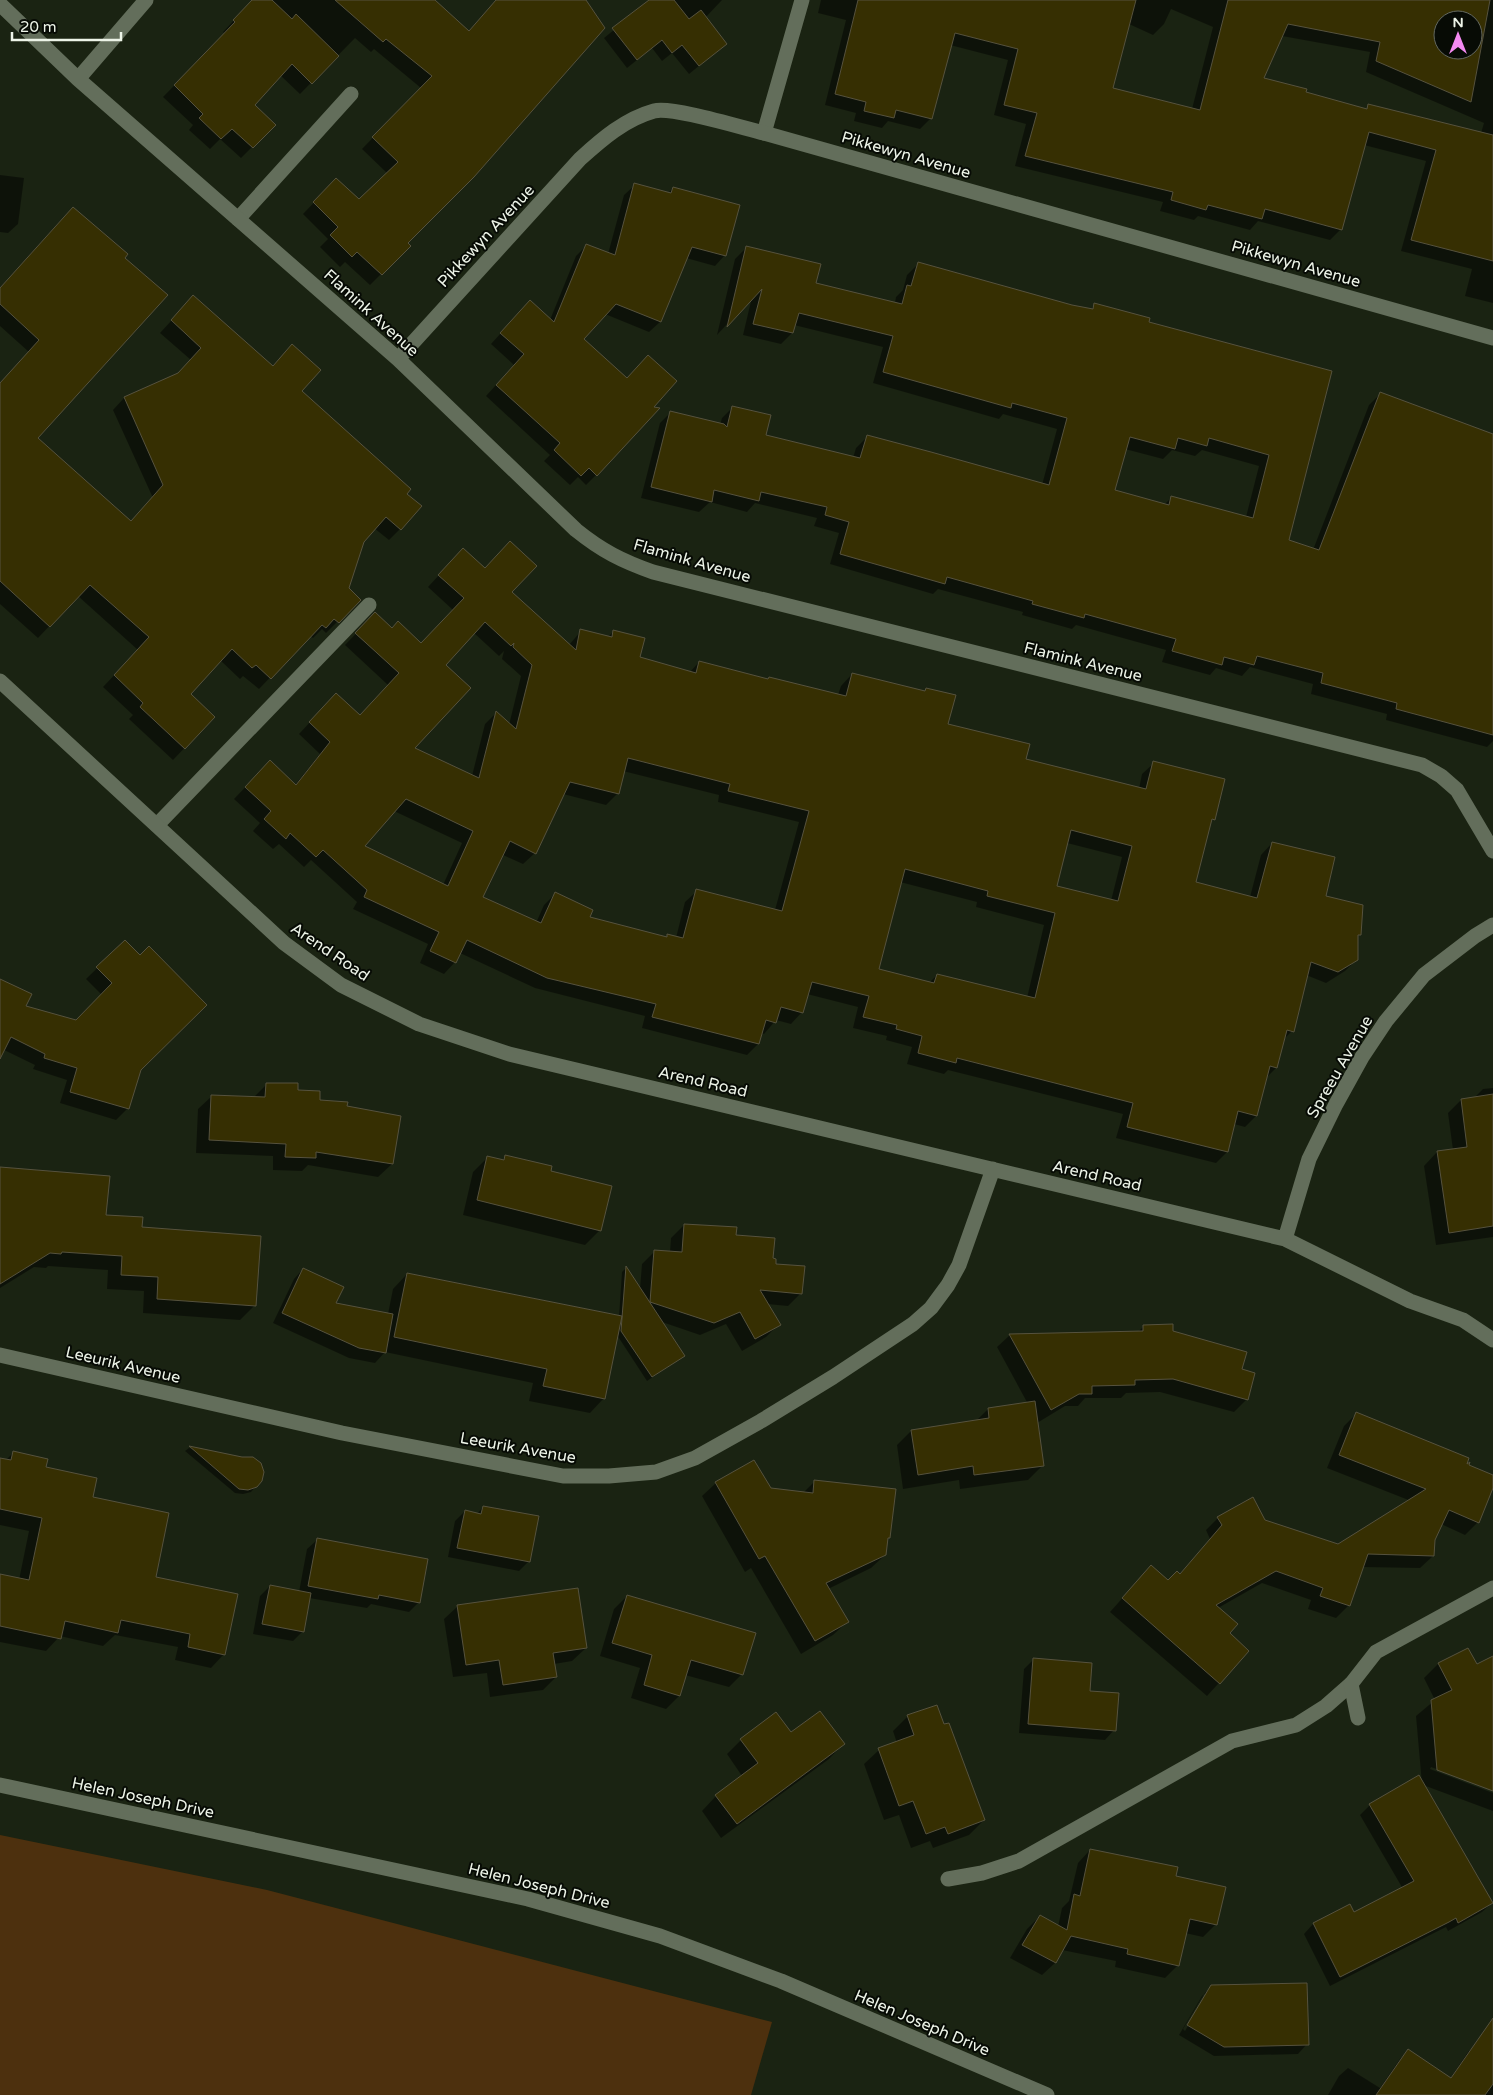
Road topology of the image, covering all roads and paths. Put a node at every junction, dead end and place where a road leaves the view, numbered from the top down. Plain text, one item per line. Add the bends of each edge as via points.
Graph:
1 (146, 0) edge
2 (802, 0) edge
3 (0, 4) edge
4 (78, 79) junction
5 (351, 94) dead end
6 (764, 133) junction
7 (238, 219) junction
8 (1493, 338) edge
9 (398, 358) junction
10 (369, 605) dead end
11 (0, 681) edge
12 (157, 825) junction
13 (1493, 851) edge
14 (1493, 926) edge
15 (993, 1169) junction
16 (1285, 1239) junction
17 (1493, 1340) edge
18 (0, 1355) edge
19 (1493, 1588) edge
20 (1351, 1684) junction
21 (1358, 1718) dead end
22 (0, 1785) edge
23 (948, 1879) dead end
24 (1047, 2095) edge

1 - 4 street
2 - 6 street
3 - 4 street, Flamink Avenue
4 - 7 street, Flamink Avenue
5 - 7 street
6 - 8 street, Pikkewyn Avenue
6 - 9 street, Pikkewyn Avenue via 690,114 656,110 628,122 604,137 580,159
7 - 9 street, Flamink Avenue
9 - 13 street, Flamink Avenue via 576,530 599,548 629,563 662,574 1422,765 1442,776 1457,790
10 - 12 street
11 - 12 street, Arend Road
12 - 15 street, Arend Road via 284,943 341,985 419,1024 509,1054
14 - 16 street, Spreeu Avenue via 1424,974 1376,1036 1336,1104 1309,1160
15 - 16 street, Arend Road
15 - 18 street, Leeurik Avenue via 959,1264 931,1308 913,1324 761,1421 695,1458 656,1472 563,1476 342,1433
16 - 17 street, Arend Road via 1410,1301 1463,1320
19 - 20 street via 1376,1652
20 - 21 street
20 - 23 street via 1326,1706 1296,1725 1232,1741 1019,1861 982,1873
22 - 24 street, Helen Joseph Drive via 528,1899 660,1936 781,1981

